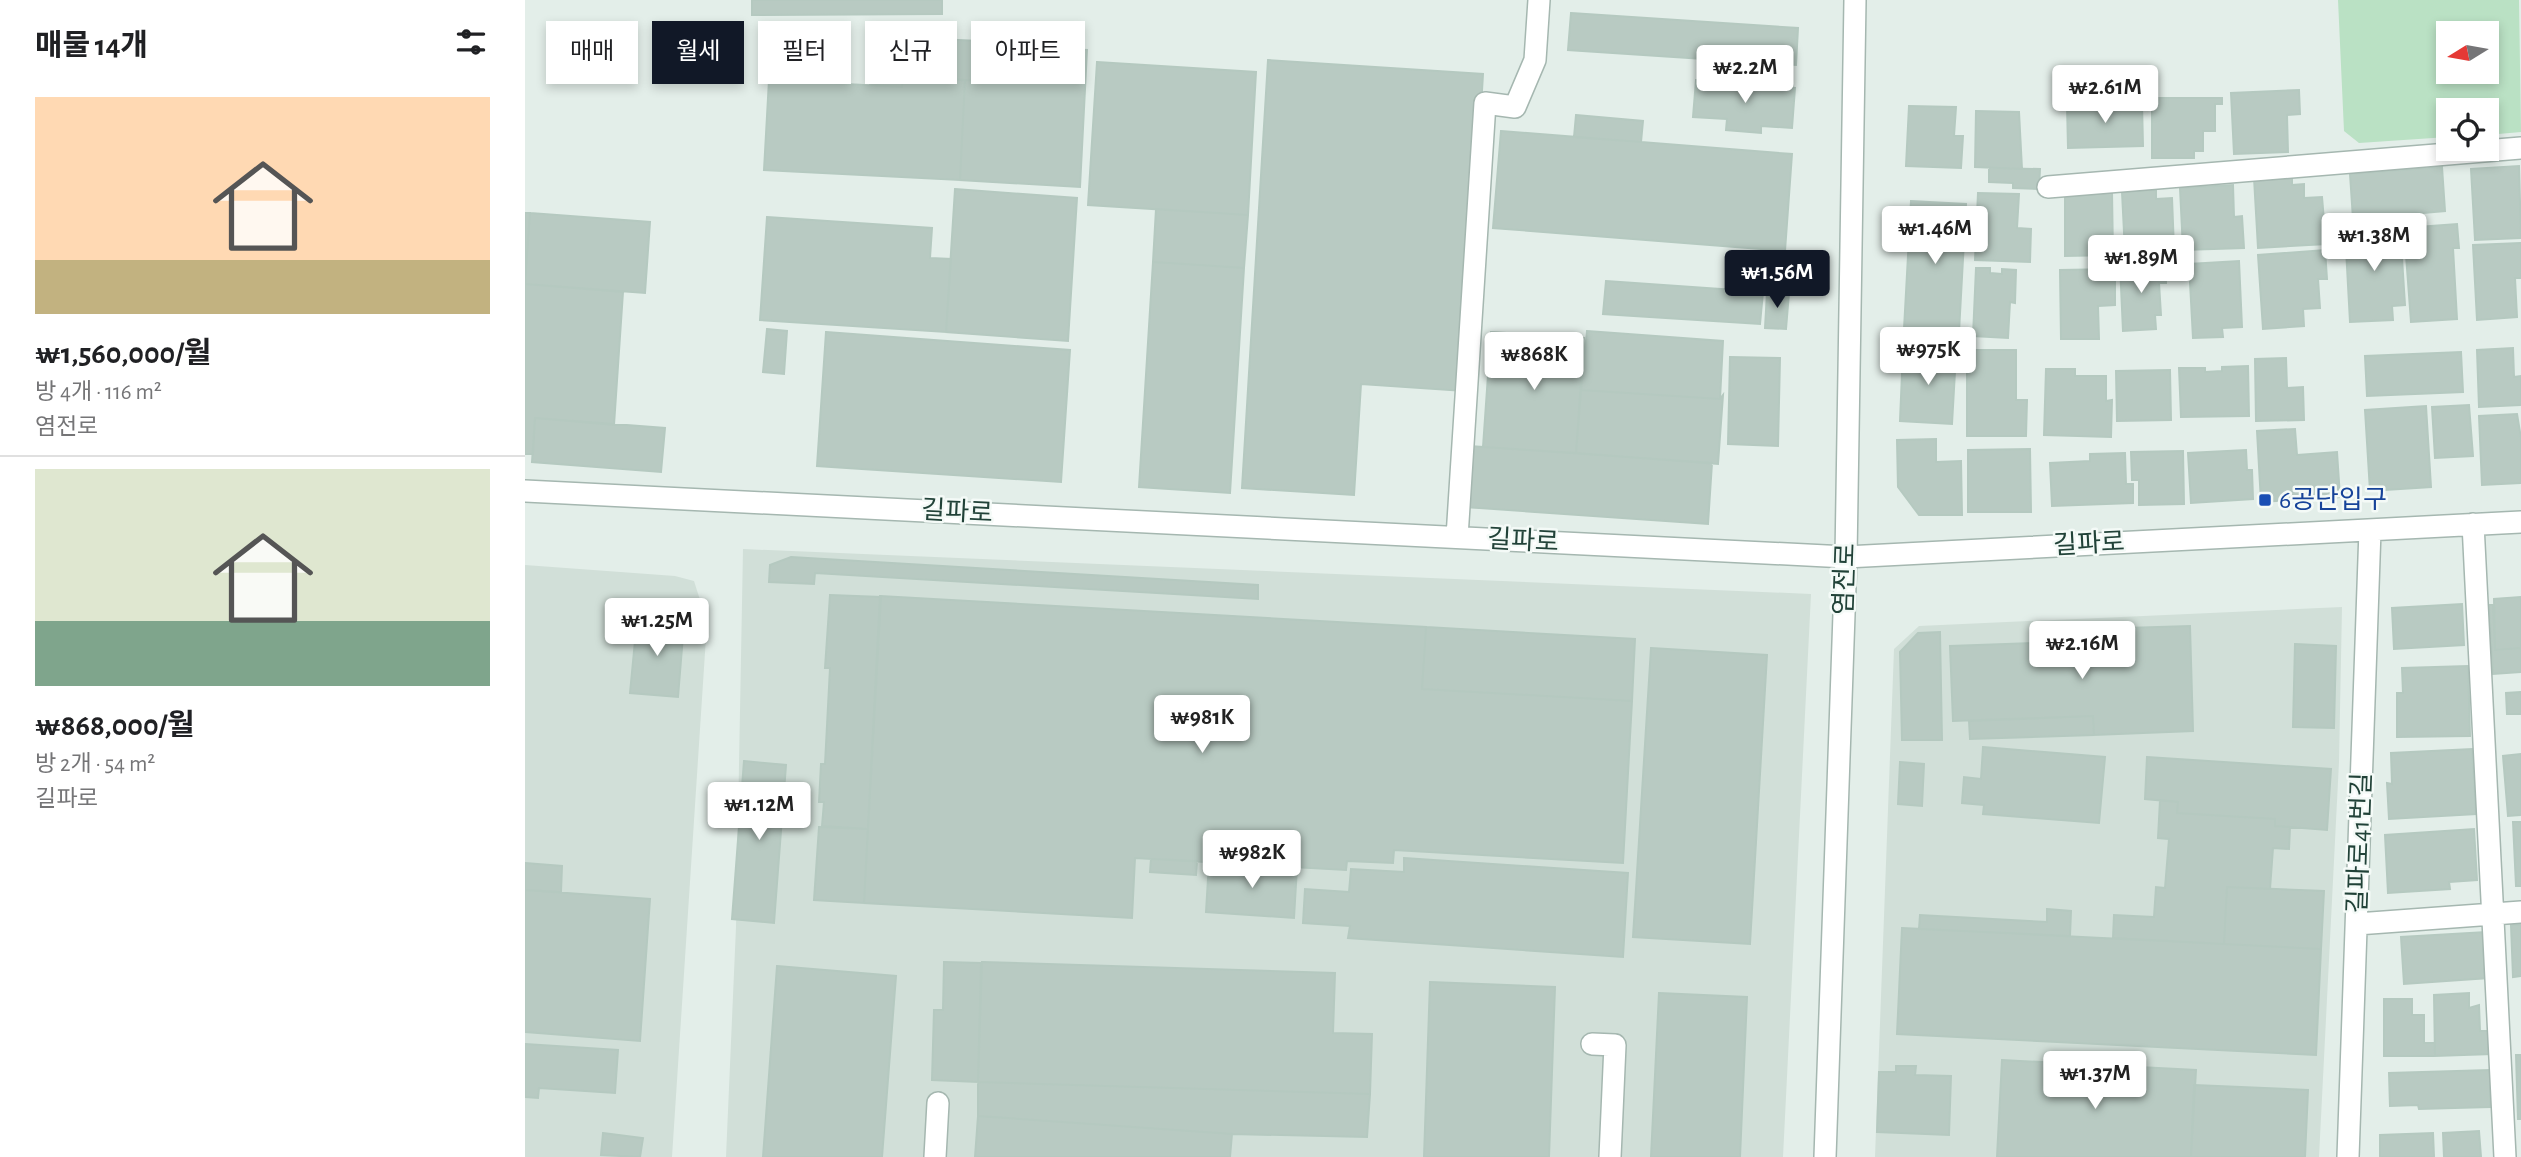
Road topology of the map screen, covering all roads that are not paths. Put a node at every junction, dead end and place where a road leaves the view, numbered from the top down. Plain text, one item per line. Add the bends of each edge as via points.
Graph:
1 (1539, 0) edge
2 (1855, 0) edge
3 (2521, 148) edge
4 (2048, 187) dead end
5 (525, 491) edge
6 (2521, 522) edge
7 (2473, 524) junction
8 (2370, 530) junction
9 (1457, 537) junction
10 (1846, 557) junction
11 (2521, 912) edge
12 (2495, 914) junction
13 (2357, 924) junction
14 (1592, 1044) dead end
15 (938, 1103) dead end
16 (935, 1157) edge
17 (1610, 1157) edge
18 (1825, 1157) edge
19 (2348, 1157) edge
20 (2505, 1157) edge

1 - 9 street via 1535,60 1515,107 1485,103
2 - 10 street, 염전로
3 - 4 street
5 - 9 street, 길파로
6 - 7 street, 길파로
7 - 8 street, 길파로
7 - 12 street
8 - 10 street, 길파로
8 - 13 street, 길파로41번길
9 - 10 street, 길파로
10 - 18 street, 염전로
11 - 12 street
12 - 13 street
12 - 20 street
13 - 19 street, 길파로41번길
14 - 17 street via 1615,1045
15 - 16 street

